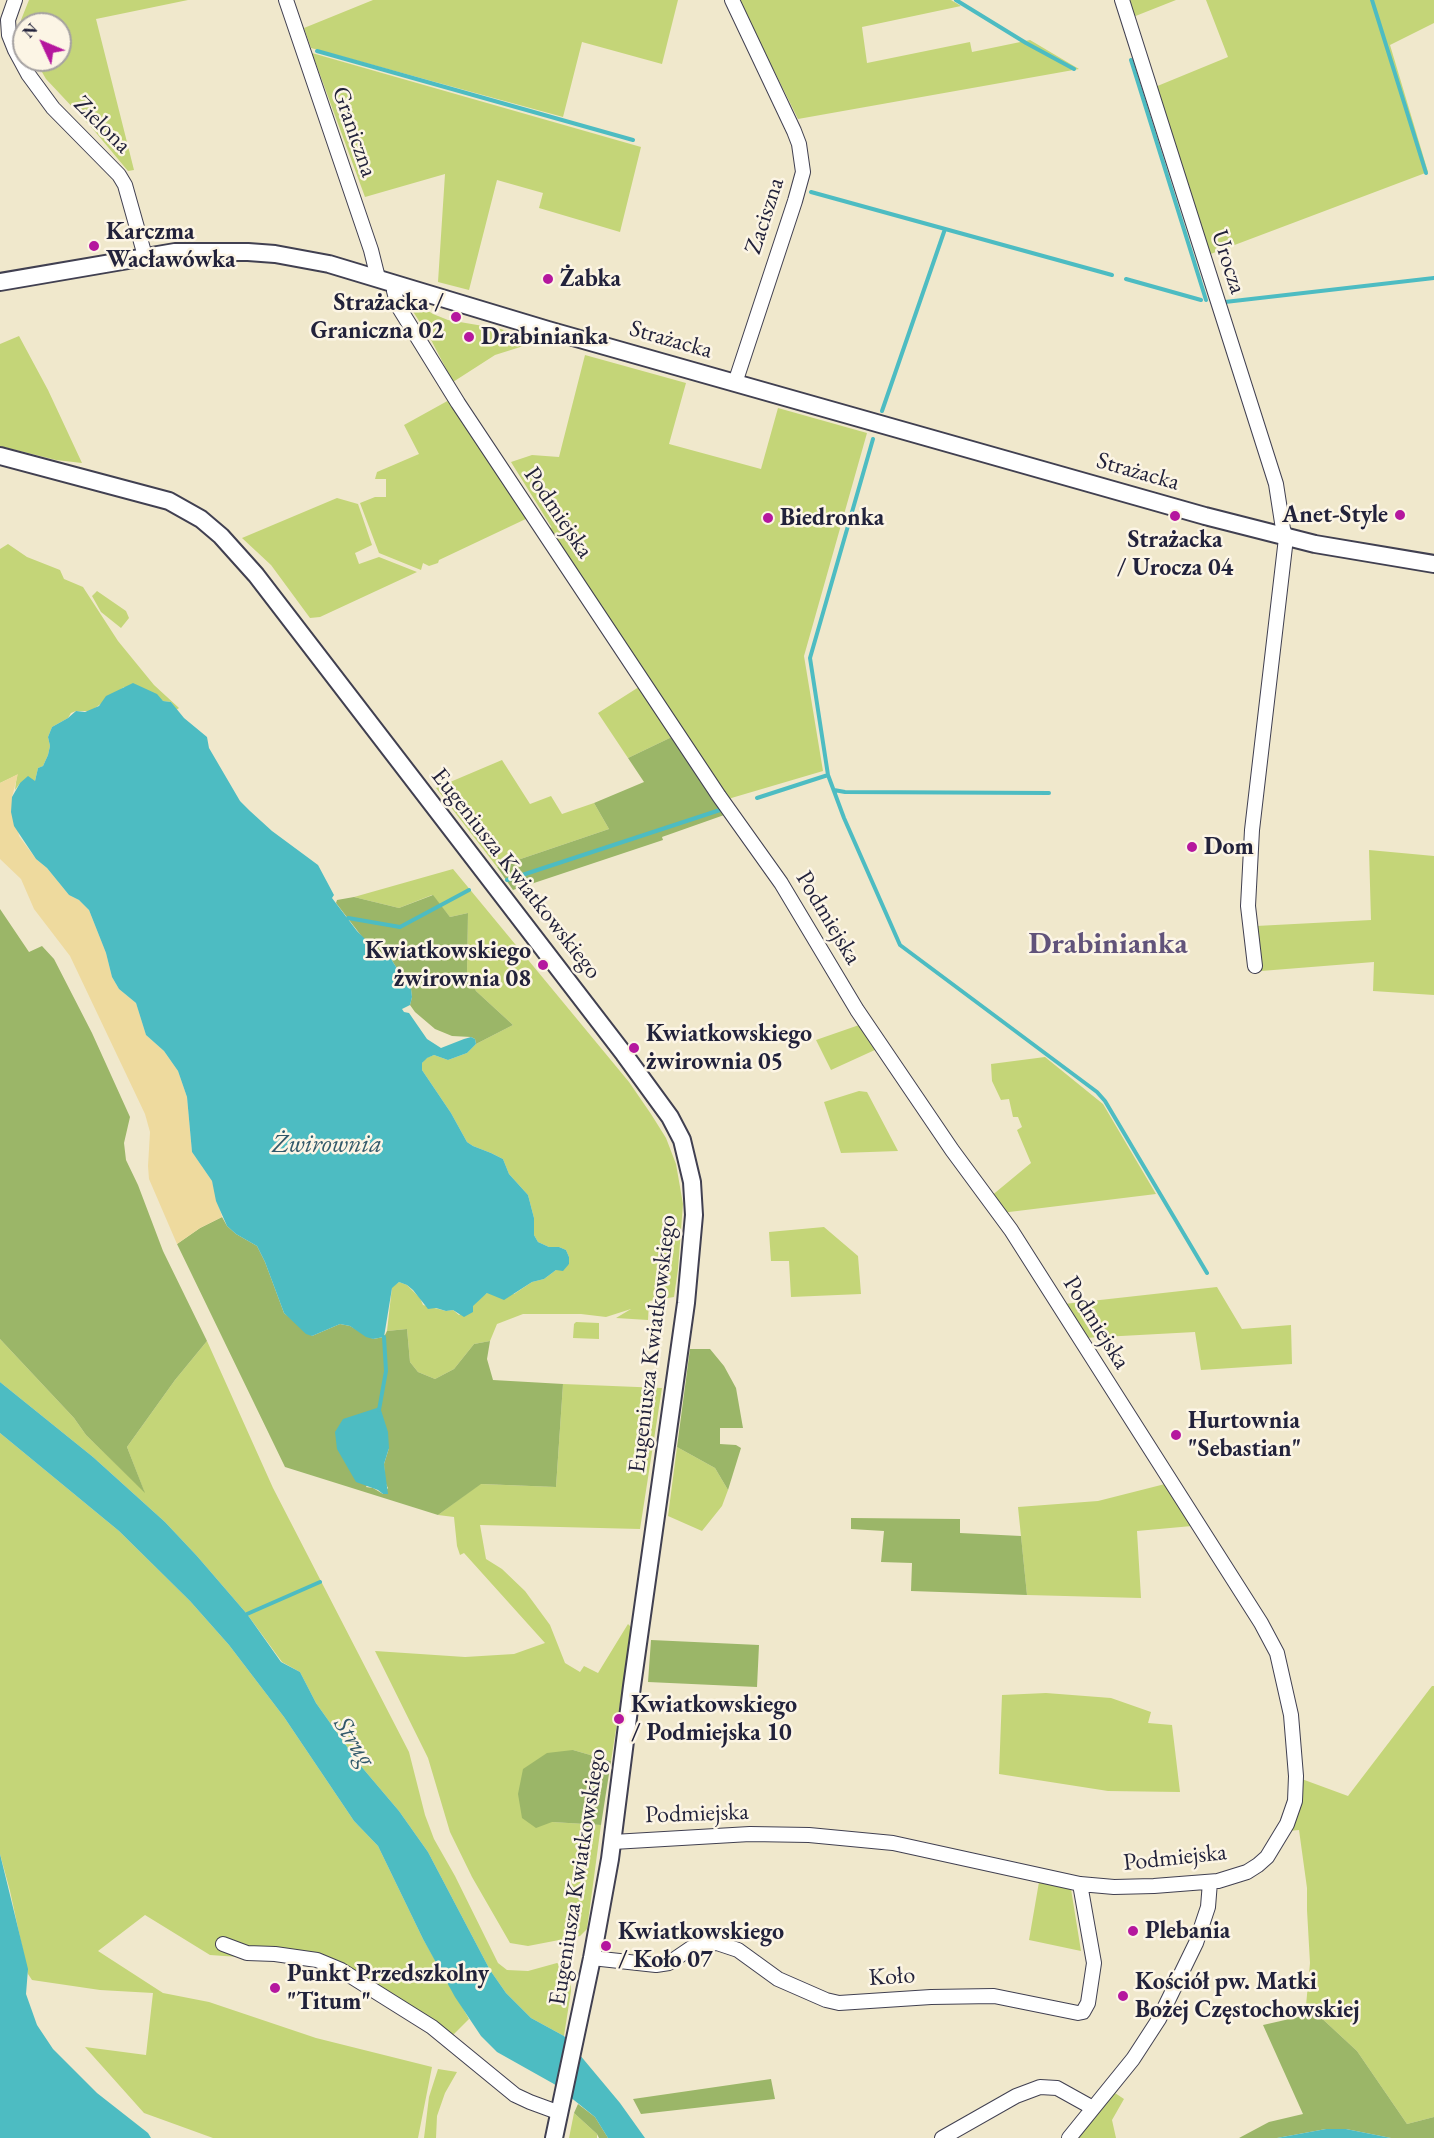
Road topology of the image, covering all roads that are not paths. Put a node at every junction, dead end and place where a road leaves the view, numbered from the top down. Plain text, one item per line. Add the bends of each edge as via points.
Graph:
1 (15, 0) edge
2 (286, 0) edge
3 (732, 0) edge
4 (1122, 0) edge
5 (145, 256) junction
6 (378, 278) junction
7 (0, 282) edge
8 (395, 284) junction
9 (735, 383) junction
10 (0, 456) edge
11 (1286, 538) junction
12 (1434, 564) edge
13 (1255, 966) dead end
14 (613, 1842) junction
15 (1210, 1882) junction
16 (1080, 1884) junction
17 (223, 1944) dead end
18 (592, 1958) junction
19 (561, 2106) junction
20 (1093, 2108) junction
21 (554, 2138) edge
22 (942, 2138) edge
23 (1069, 2138) edge

1 - 5 street, Zielona via 8,20 9,34 27,74 53,108 119,175
2 - 6 street, Graniczna
3 - 9 street, Zaciszna via 794,131 803,172
4 - 11 street, Urocza via 1276,484
5 - 6 street, Strażacka via 205,250 266,253
5 - 7 street, Strażacka
6 - 8 street, Strażacka
8 - 9 street, Strażacka
8 - 15 street, Podmiejska via 398,306 458,403 781,883 857,1010 1022,1248 1277,1653 1296,1759 1292,1812 1278,1841 1258,1865
9 - 11 street, Strażacka
10 - 14 street, Eugeniusza Kwiatkowskiego via 169,501 222,536 256,574 624,1054 682,1140 692,1182 694,1215 690,1273
11 - 12 street, Strażacka
11 - 13 street via 1252,830 1248,906
14 - 16 street, Podmiejska via 750,1834 809,1835 893,1843
14 - 18 street, Eugeniusza Kwiatkowskiego
15 - 16 street, Podmiejska via 1125,1887
15 - 20 street via 1208,1907 1196,1943 1159,2019
16 - 18 street, Koło via 1094,1963 1088,2003 1078,2013 994,1996 826,2000 793,1986 738,1950 717,1943 691,1948 669,1963 656,1965
17 - 19 street via 247,1953 317,1960 341,1970 432,2027 515,2095 530,2102
18 - 19 street, Eugeniusza Kwiatkowskiego
19 - 21 street, Eugeniusza Kwiatkowskiego
20 - 22 street via 1057,2088 1040,2087 1016,2096
20 - 23 street

